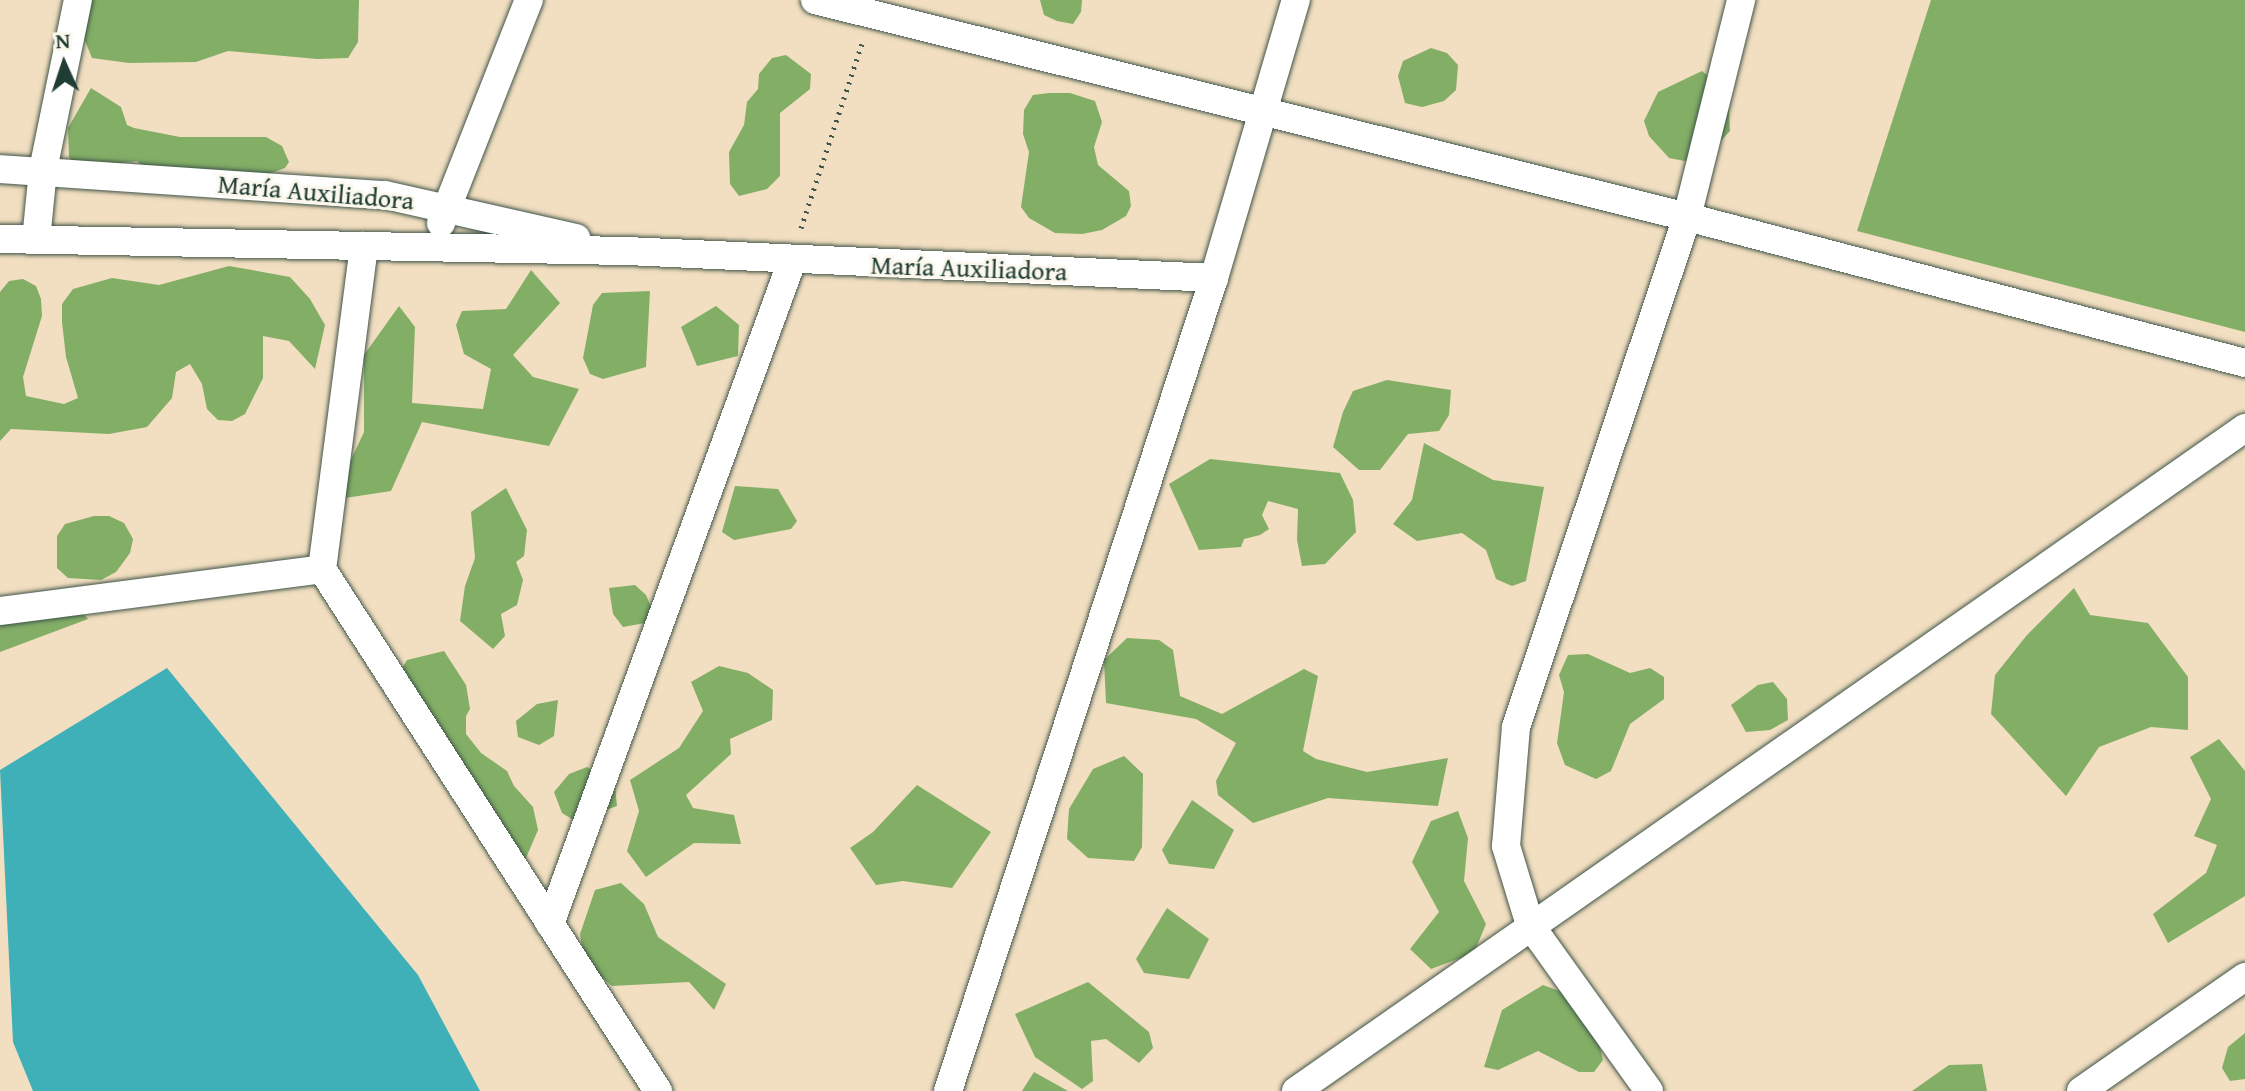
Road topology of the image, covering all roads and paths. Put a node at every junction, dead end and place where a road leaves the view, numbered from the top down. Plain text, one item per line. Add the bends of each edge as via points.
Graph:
1 (78, 0) edge
2 (529, 0) edge
3 (815, 0) edge
4 (1296, 0) edge
5 (1741, 0) edge
6 (876, 6) edge
7 (1265, 111) junction
8 (0, 169) edge
9 (43, 170) junction
10 (447, 207) junction
11 (1687, 217) junction
12 (0, 239) edge
13 (36, 240) junction
14 (364, 246) junction
15 (432, 247) junction
16 (627, 251) junction
17 (792, 261) junction
18 (1214, 278) junction
19 (2245, 363) edge
20 (2245, 428) edge
21 (322, 569) junction
22 (0, 611) edge
23 (550, 924) junction
24 (1530, 925) junction
25 (2245, 977) edge
26 (658, 1091) edge
27 (948, 1091) edge
28 (1296, 1091) edge
29 (1649, 1091) edge
30 (2081, 1091) edge

1 - 9 street
2 - 10 street
3 - 6 street
4 - 7 street
5 - 11 street
6 - 7 street
6 - 17 path via 818,168
7 - 11 street
7 - 18 street
8 - 9 street, María Auxiliadora
9 - 10 street, María Auxiliadora via 385,195
9 - 13 street
10 - 15 street
10 - 16 street, María Auxiliadora
11 - 19 street
11 - 24 street via 1516,727 1506,846
12 - 13 street, María Auxiliadora
13 - 14 street, María Auxiliadora
14 - 15 street, María Auxiliadora
14 - 21 street
15 - 16 street, María Auxiliadora
16 - 17 street, María Auxiliadora
17 - 18 street, María Auxiliadora
17 - 23 street
18 - 27 street
20 - 24 street
21 - 22 street
21 - 23 street
23 - 26 street
24 - 28 street
24 - 29 street
25 - 30 street

